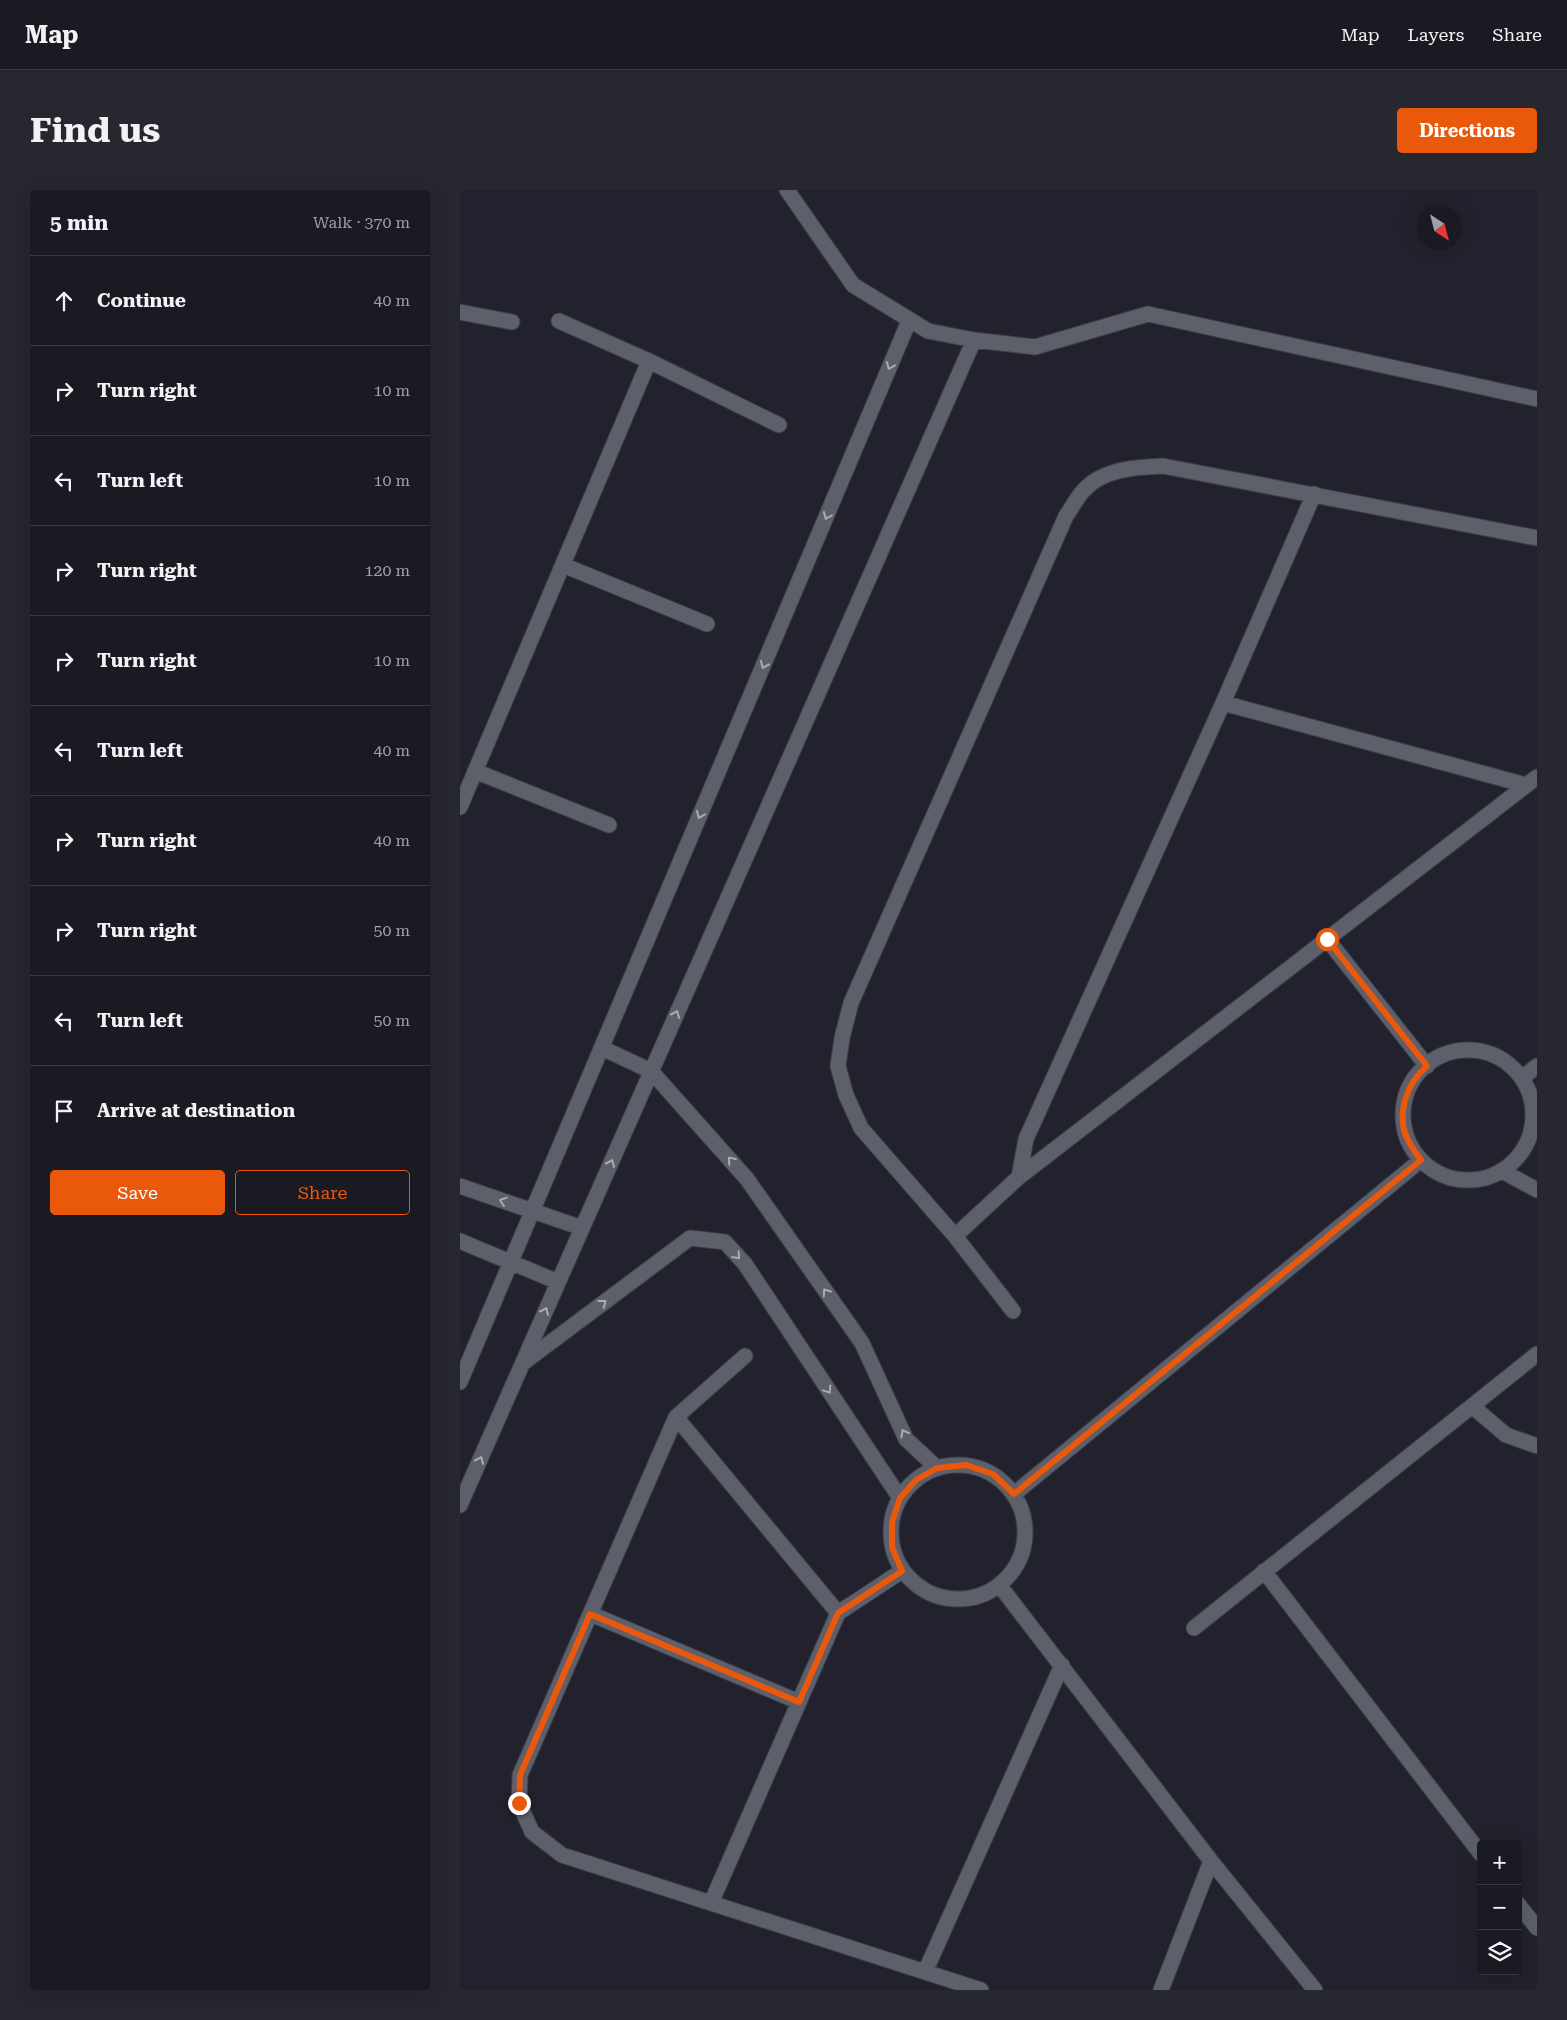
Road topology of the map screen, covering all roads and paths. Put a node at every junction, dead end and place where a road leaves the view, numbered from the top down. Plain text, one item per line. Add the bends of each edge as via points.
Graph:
1 (787, 190) edge
2 (460, 312) edge
3 (559, 321) dead end
4 (909, 321) junction
5 (512, 322) dead end
6 (974, 340) junction
7 (649, 361) junction
8 (1537, 399) edge
9 (780, 425) dead end
10 (1314, 494) junction
11 (1537, 538) edge
12 (562, 565) junction
13 (707, 624) dead end
14 (1223, 703) junction
15 (475, 771) junction
16 (1532, 781) edge
17 (460, 807) edge
18 (609, 825) dead end
19 (1327, 939) junction
20 (602, 1048) junction
21 (1427, 1066) junction
22 (1537, 1066) edge
23 (651, 1071) junction
24 (1522, 1078) junction
25 (1421, 1160) junction
26 (1502, 1171) junction
27 (1018, 1177) junction
28 (460, 1186) edge
29 (1537, 1190) edge
30 (533, 1211) junction
31 (582, 1228) junction
32 (955, 1236) junction
33 (460, 1241) edge
34 (511, 1262) junction
35 (558, 1282) junction
36 (1013, 1311) dead end
37 (1537, 1354) edge
38 (745, 1356) dead end
39 (522, 1364) junction
40 (460, 1382) edge
41 (1472, 1406) junction
42 (676, 1416) junction
43 (1537, 1446) edge
44 (937, 1468) junction
45 (1014, 1494) junction
46 (900, 1498) junction
47 (460, 1505) edge
48 (902, 1571) junction
49 (1264, 1571) junction
50 (1000, 1586) junction
51 (838, 1613) junction
52 (590, 1614) junction
53 (1194, 1628) dead end
54 (1062, 1664) junction
55 (799, 1702) junction
56 (1477, 1849) edge
57 (1212, 1861) junction
58 (712, 1903) junction
59 (1522, 1909) edge
60 (1537, 1928) edge
61 (925, 1972) junction
62 (980, 1990) edge
63 (1161, 1990) edge
64 (1315, 1990) edge

1 - 4 street via 853,285
2 - 5 street
3 - 7 street
4 - 6 street via 928,331
4 -> 20 street
6 - 8 street via 1035,347 1148,314
23 -> 6 street
7 - 9 street
7 - 12 street
10 - 11 street
10 - 14 street
10 - 32 street via 1163,466 1133,467 1104,476 1084,489 1066,516 851,1003 842,1038 838,1066 861,1128
12 - 13 street
12 - 15 street
14 - 16 street
14 - 27 street via 1026,1139
15 - 17 street
15 - 18 street
16 - 19 street
19 - 21 street
19 - 27 street
20 - 23 street
20 - 30 street
21 - 24 street via 1435,1059 1456,1051 1479,1050 1500,1058
21 - 25 street via 1406,1094 1402,1117 1407,1139
22 - 24 street
31 -> 23 street
44 -> 23 street via 906,1438 862,1343 747,1179
24 - 26 street via 1530,1092 1534,1114 1531,1136 1520,1156
25 - 26 street via 1436,1173 1458,1180 1481,1180
25 - 45 street
26 - 29 street
27 - 32 street
30 -> 28 street
30 - 31 street
30 - 34 street
31 - 35 street
32 - 36 street
33 - 34 street
34 - 35 street
34 - 40 street
39 -> 35 street
37 - 41 street
38 - 42 street
39 -> 46 street via 690,1238 724,1242 744,1264
47 -> 39 street
41 - 43 street via 1506,1435
41 - 49 street
42 - 51 street
42 - 52 street
44 - 45 street via 966,1465 993,1474
44 - 46 street via 916,1480
45 - 50 street via 1026,1525 1020,1559
46 - 48 street via 892,1522 892,1547
48 - 50 street via 930,1594 966,1600
48 - 51 street
49 - 53 street
49 - 56 street
50 - 54 street
51 - 55 street
52 - 55 street
52 - 58 street via 520,1775 519,1803 532,1832 562,1855
54 - 57 street
54 - 61 street
55 - 58 street
57 - 63 street
57 - 64 street
58 - 61 street
59 - 60 street
61 - 62 street

